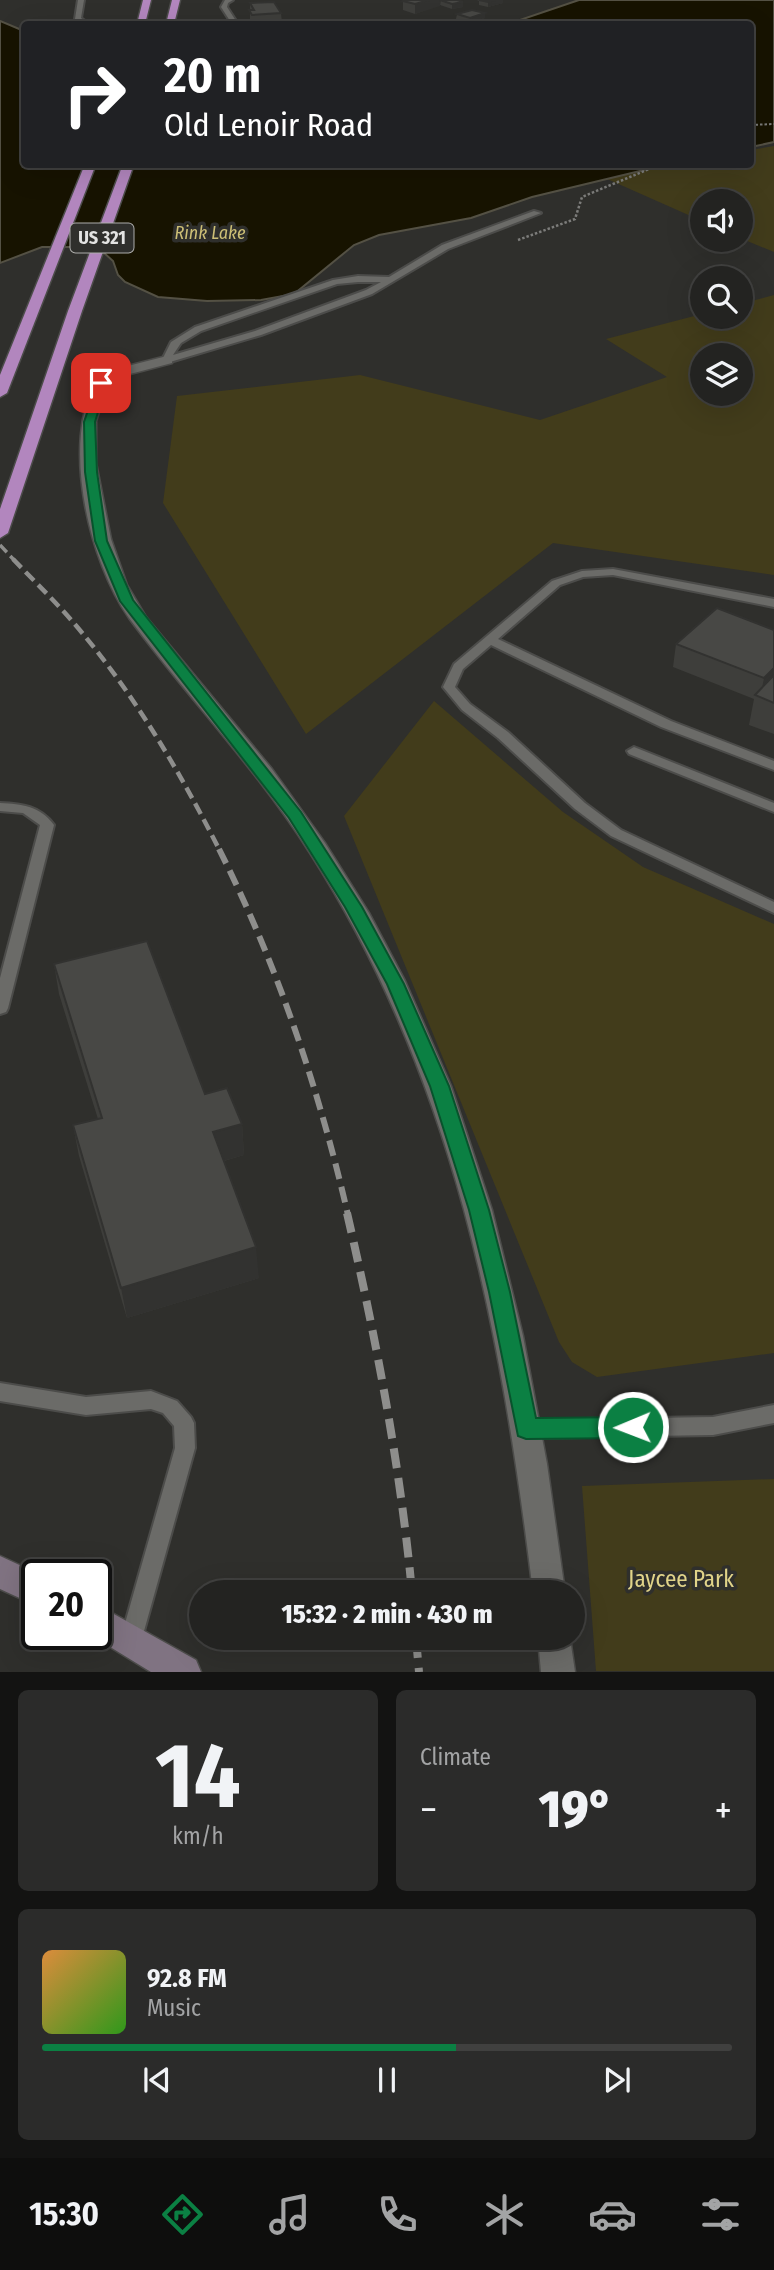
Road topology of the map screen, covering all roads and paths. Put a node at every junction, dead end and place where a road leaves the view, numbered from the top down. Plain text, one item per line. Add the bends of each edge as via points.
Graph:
1 (81, 0) edge
2 (147, 0) edge
3 (176, 0) edge
4 (230, 0) edge
5 (81, 21) edge
6 (142, 21) edge
7 (171, 21) edge
8 (233, 21) edge
9 (774, 124) edge
10 (754, 125) edge
11 (90, 168) edge
12 (128, 168) edge
13 (654, 168) edge
14 (642, 174) dead end
15 (537, 213) dead end
16 (389, 279) junction
17 (167, 360) junction
18 (0, 393) edge
19 (0, 533) edge
20 (774, 603) edge
21 (490, 640) junction
22 (634, 751) dead end
23 (774, 766) edge
24 (0, 807) edge
25 (774, 808) edge
26 (774, 908) edge
27 (0, 1007) edge
28 (0, 1392) edge
29 (774, 1413) edge
30 (526, 1429) junction
31 (2, 1578) edge
32 (547, 1580) edge
33 (21, 1585) edge
34 (112, 1630) edge
35 (131, 1641) junction
36 (555, 1650) edge
37 (184, 1671) edge
38 (558, 1671) edge

1 - 5 lane
2 - 6 highway
3 - 7 highway
4 - 8 lane via 224,8
9 - 10 path
11 - 18 highway, US 321
12 - 19 highway, US 321
13 - 14 path
15 - 16 lane via 445,247
16 - 17 lane via 369,292 270,329
16 - 17 lane via 336,282 198,328 169,348
17 - 30 street via 101,383 89,422 101,541 126,601 296,815 395,984 439,1086 479,1210
20 - 21 lane via 614,572 582,574 556,583
21 - 23 lane via 666,724
21 - 26 lane via 458,667 449,687 466,707 616,833
22 - 25 lane
24 - 27 lane via 25,808 39,814 47,825
28 - 35 lane via 86,1406 151,1400 170,1407 184,1423 185,1448
29 - 30 lane via 713,1426
30 - 32 street
31 - 33 main road
34 - 35 main road
35 - 37 main road
36 - 38 street

